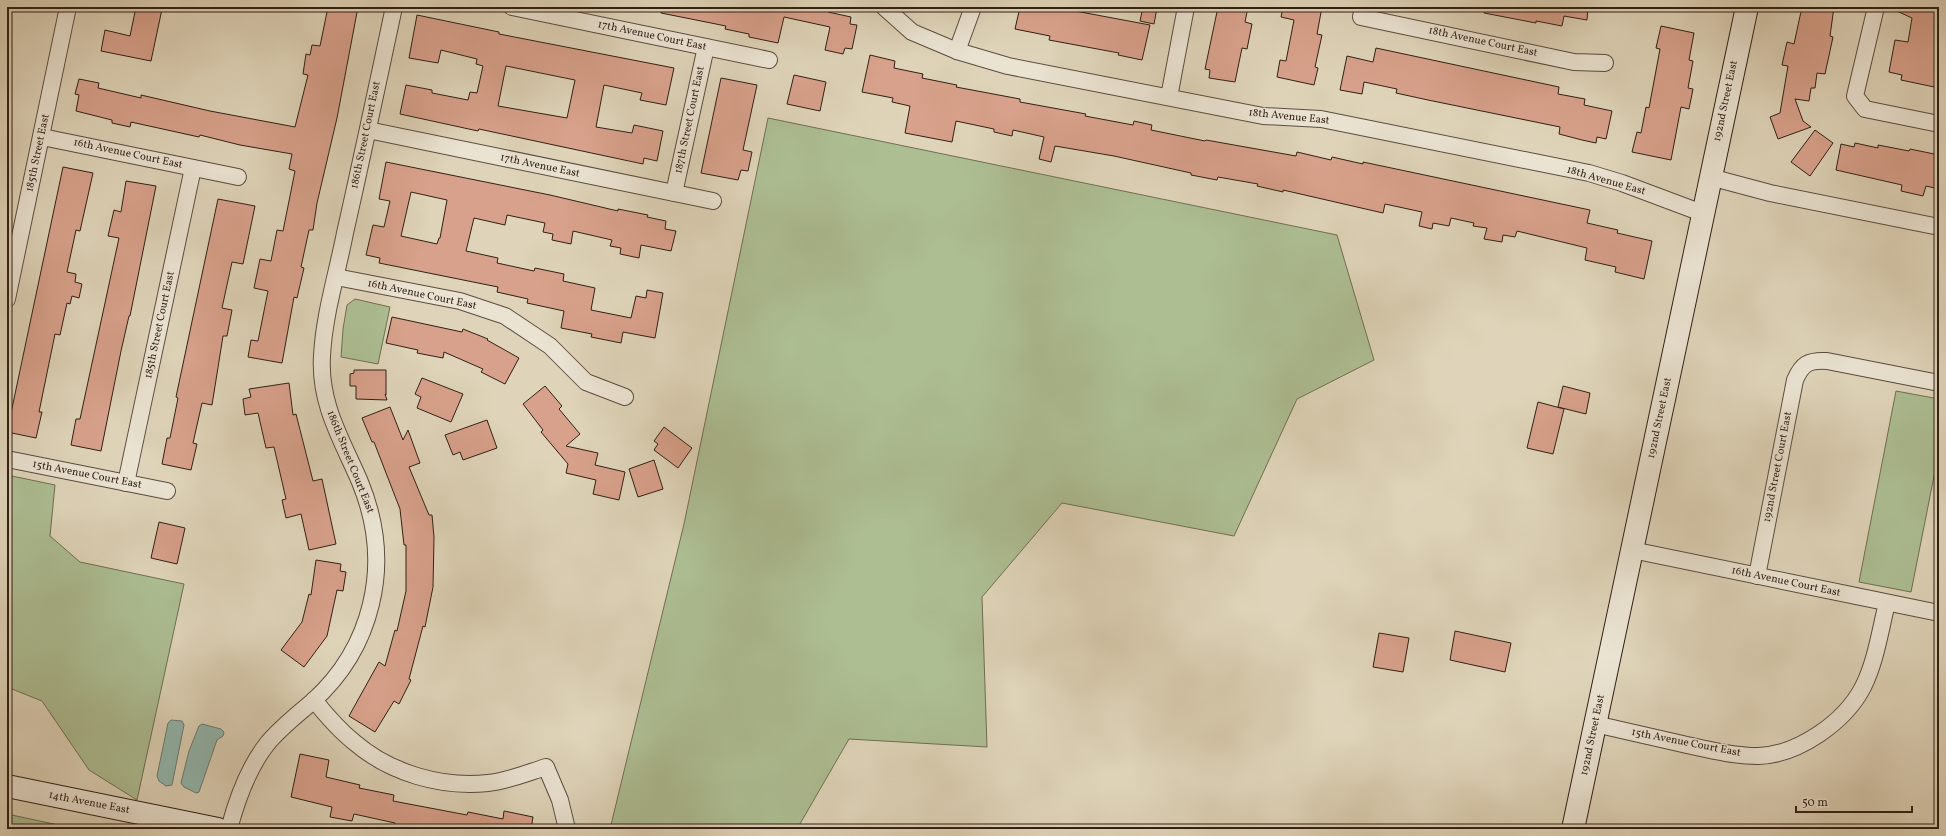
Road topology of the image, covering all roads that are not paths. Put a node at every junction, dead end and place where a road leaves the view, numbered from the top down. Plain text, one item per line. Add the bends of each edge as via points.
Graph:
1 (68, 7) edge
2 (394, 7) edge
3 (512, 7) edge
4 (884, 7) edge
5 (973, 7) edge
6 (1186, 7) edge
7 (1747, 7) edge
8 (1876, 7) edge
9 (1362, 12) edge
10 (706, 47) junction
11 (957, 51) junction
12 (769, 60) dead end
13 (1605, 63) dead end
14 (1169, 97) junction
15 (1939, 124) edge
16 (368, 130) junction
17 (42, 137) junction
18 (194, 168) junction
19 (1710, 176) junction
20 (238, 177) dead end
21 (674, 193) junction
22 (713, 201) dead end
23 (1702, 213) junction
24 (1939, 227) edge
25 (336, 277) junction
26 (7, 299) edge
27 (1939, 383) edge
28 (625, 397) dead end
29 (7, 459) edge
30 (126, 483) junction
31 (167, 491) dead end
32 (1632, 550) junction
33 (1757, 576) junction
34 (1887, 603) junction
35 (1939, 613) edge
36 (314, 700) junction
37 (1595, 724) junction
38 (7, 786) edge
39 (218, 829) edge
40 (230, 829) edge
41 (567, 829) edge
42 (1573, 829) edge

1 - 17 street, 185th Street East
2 - 16 street, 186th Street Court East
3 - 10 street, 17th Avenue Court East
4 - 11 street, 18th Avenue East via 912,32
5 - 11 street
6 - 14 street
7 - 19 street, 192nd Street East
8 - 15 street via 1855,96 1865,109
9 - 13 street, 18th Avenue Court East via 1574,62
10 - 12 street, 17th Avenue Court East
10 - 21 street, 187th Street Court East
11 - 14 street, 18th Avenue East via 1008,66
14 - 23 street, 18th Avenue East via 1263,116 1321,119 1589,174 1622,183
16 - 21 street, 17th Avenue East
16 - 25 street, 186th Street Court East
17 - 18 street, 16th Avenue Court East
17 - 26 street, 185th Street East
18 - 20 street, 16th Avenue Court East
18 - 30 street, 185th Street Court East
19 - 23 street, 192nd Street East
19 - 24 street via 1770,193
21 - 22 street, 17th Avenue East
23 - 32 street, 192nd Street East
25 - 28 street, 16th Avenue Court East via 460,301 505,316 550,346 586,382
25 - 36 street, 186th Street Court East via 322,356 324,386 329,414 360,483 374,524 377,569 371,606 352,653 334,680
27 - 33 street, 192nd Street Court East via 1827,361 1808,362 1800,368 1794,380
29 - 30 street, 15th Avenue Court East
30 - 31 street, 15th Avenue Court East
32 - 33 street, 16th Avenue Court East
32 - 37 street, 192nd Street East
33 - 34 street, 16th Avenue Court East
34 - 35 street, 16th Avenue Court East
34 - 37 street, 15th Avenue Court East via 1874,657 1862,687 1845,712 1820,734 1788,750 1759,756 1725,753
36 - 40 street, 186th Street Court East via 287,723 258,757 234,808
36 - 41 street via 353,742 385,764 420,778 459,784 487,783 546,767 560,800
37 - 42 street, 192nd Street East
38 - 39 street, 14th Avenue East

